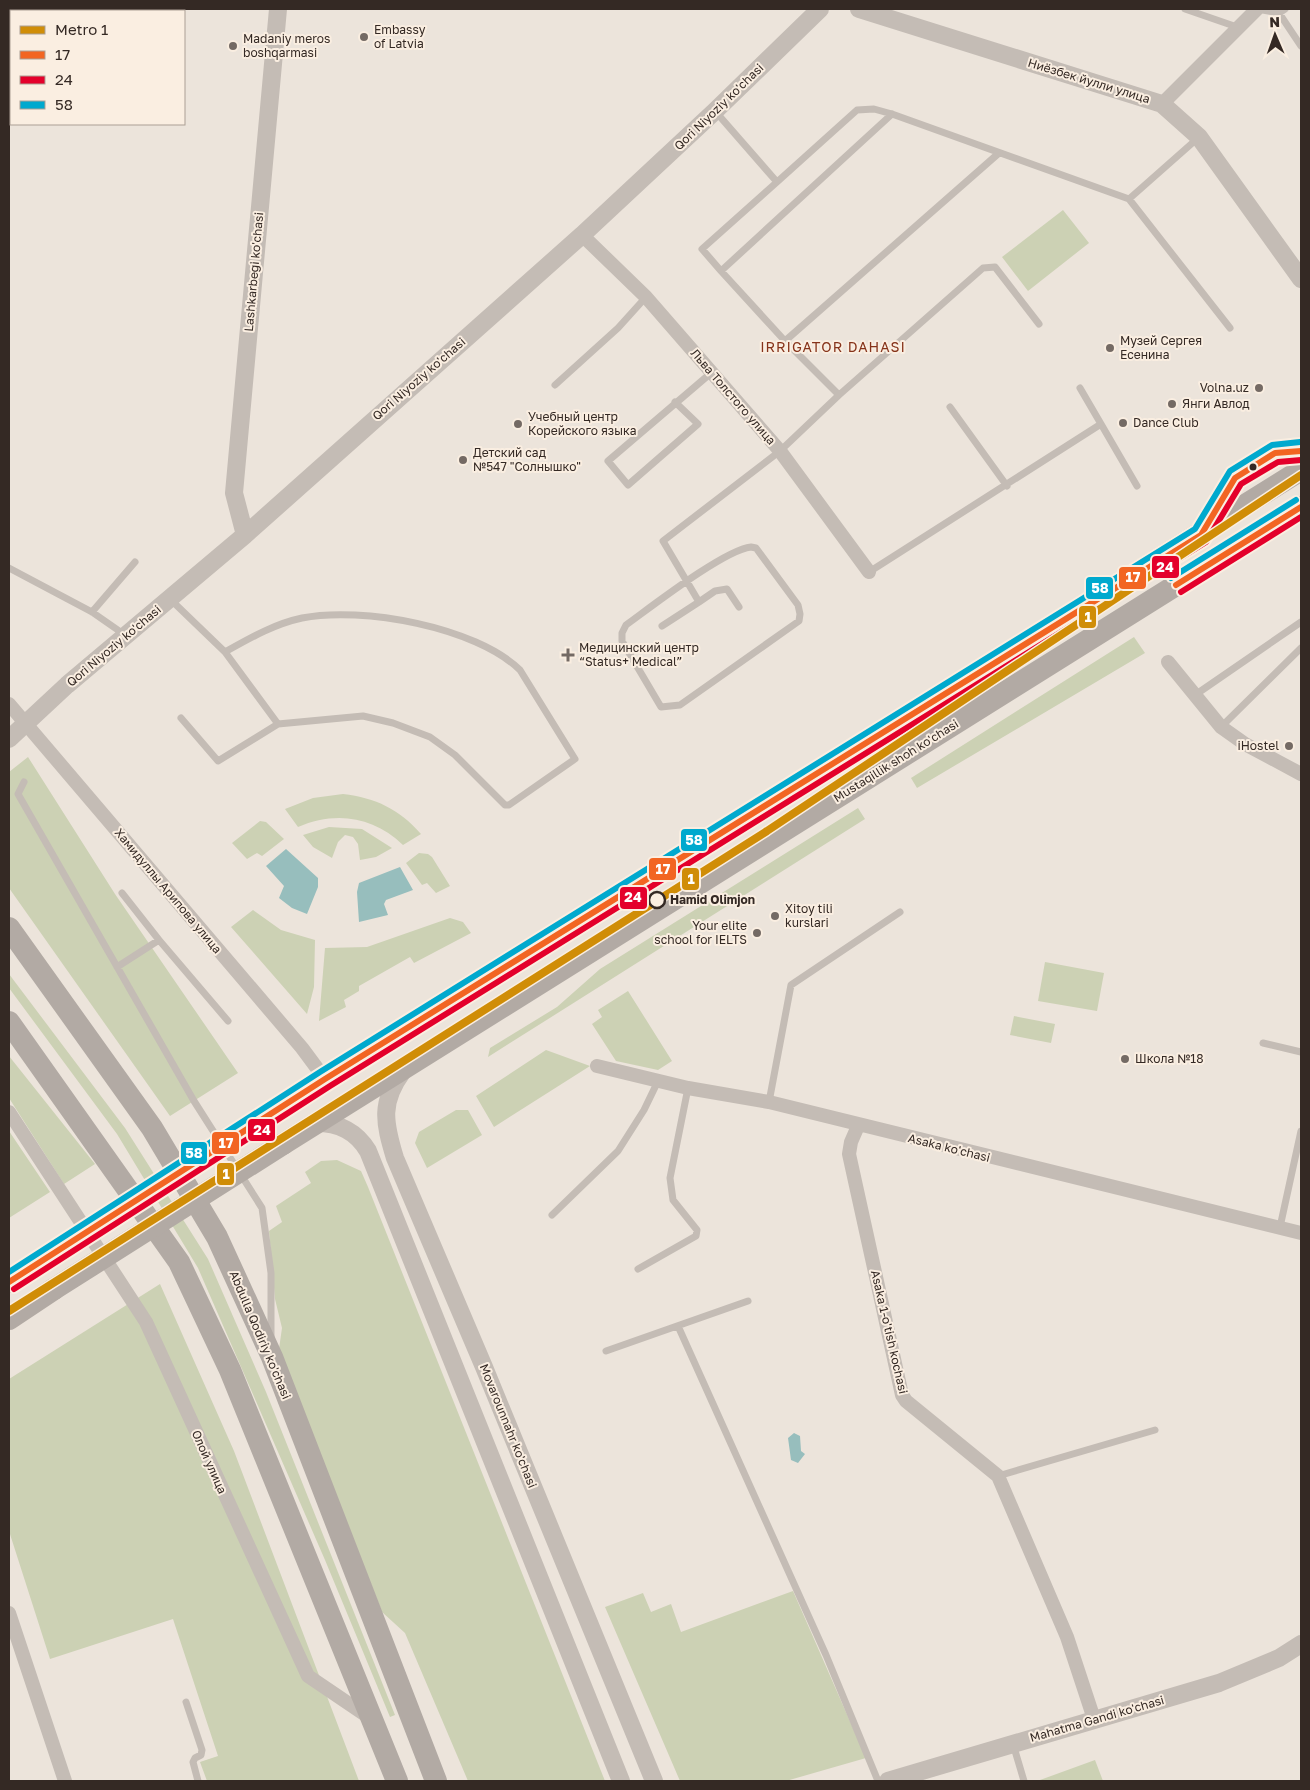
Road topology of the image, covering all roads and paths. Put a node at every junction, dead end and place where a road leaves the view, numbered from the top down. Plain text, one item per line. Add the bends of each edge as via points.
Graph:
1 (278, 9) edge
2 (820, 9) edge
3 (859, 9) edge
4 (1185, 9) edge
5 (1257, 9) edge
6 (1285, 9) edge
7 (1278, 13) junction
8 (1237, 27) junction
9 (1301, 46) edge
10 (1162, 104) junction
11 (715, 111) junction
12 (892, 114) junction
13 (1199, 137) junction
14 (999, 152) junction
15 (777, 182) junction
16 (1129, 198) junction
17 (582, 235) junction
18 (721, 271) junction
19 (1301, 279) edge
20 (646, 297) junction
21 (1039, 324) dead end
22 (1230, 328) dead end
23 (785, 341) junction
24 (711, 374) junction
25 (555, 384) dead end
26 (1080, 388) dead end
27 (839, 395) junction
28 (675, 402) junction
29 (950, 407) dead end
30 (1101, 424) junction
31 (780, 451) junction
32 (1301, 451) edge
33 (1301, 470) edge
34 (1007, 486) junction
35 (1138, 486) dead end
36 (1301, 507) edge
37 (245, 535) junction
38 (1201, 535) junction
39 (135, 562) dead end
40 (9, 568) edge
41 (869, 572) joint
42 (687, 582) junction
43 (170, 599) junction
44 (699, 602) junction
45 (739, 607) dead end
46 (92, 612) junction
47 (1301, 622) edge
48 (662, 626) dead end
49 (126, 636) junction
50 (1301, 648) edge
51 (225, 652) junction
52 (1168, 662) dead end
53 (1194, 695) junction
54 (9, 704) edge
55 (181, 718) dead end
56 (26, 724) junction
57 (278, 724) junction
58 (1221, 728) junction
59 (9, 739) edge
60 (1301, 774) edge
61 (24, 782) dead end
62 (122, 892) dead end
63 (900, 912) dead end
64 (9, 928) edge
65 (159, 940) junction
66 (117, 967) junction
67 (228, 1021) dead end
68 (9, 1022) edge
69 (1263, 1043) dead end
70 (1301, 1052) edge
71 (596, 1066) dead end
72 (403, 1071) junction
73 (325, 1079) junction
74 (658, 1081) junction
75 (688, 1088) junction
76 (769, 1102) junction
77 (9, 1112) edge
78 (316, 1123) junction
79 (858, 1126) junction
80 (1301, 1131) edge
81 (552, 1215) dead end
82 (1280, 1227) junction
83 (1301, 1233) edge
84 (638, 1269) dead end
85 (9, 1281) edge
86 (748, 1301) dead end
87 (9, 1319) edge
88 (678, 1326) junction
89 (606, 1351) dead end
90 (272, 1357) junction
91 (1155, 1430) dead end
92 (998, 1476) junction
93 (9, 1613) edge
94 (13, 1638) edge
95 (1301, 1644) edge
96 (186, 1702) dead end
97 (1094, 1719) junction
98 (372, 1720) junction
99 (1012, 1744) junction
100 (66, 1781) edge
101 (198, 1781) edge
102 (397, 1781) edge
103 (436, 1781) edge
104 (621, 1781) edge
105 (654, 1781) edge
106 (878, 1781) edge
107 (888, 1781) edge
108 (1024, 1781) edge

1 - 37 street, Lashkarbegi ko'chasi via 234,493
2 - 11 street, Qori Niyoziy ko'chasi
3 - 10 street, Ниёзбек йулли улица
4 - 8 lane
5 - 7 lane
5 - 8 street
6 - 7 lane
7 - 9 lane
8 - 10 street
10 - 13 street, Ниёзбек йулли улица
11 - 15 lane
11 - 17 street, Qori Niyoziy ko'chasi
12 - 14 lane
12 - 15 lane via 874,109 857,110
12 - 18 lane
13 - 16 lane
13 - 19 street, Ниёзбек йулли улица
14 - 16 lane
14 - 23 lane
15 - 18 lane via 702,249
16 - 22 lane
17 - 20 street, Льва Толстого улица
17 - 37 street, Qori Niyoziy ko'chasi
18 - 23 lane
20 - 24 street, Льва Толстого улица
20 - 25 lane via 618,328
21 - 27 lane via 995,267 983,268
23 - 27 lane
24 - 28 lane
24 - 31 street, Льва Толстого улица
26 - 30 lane
27 - 31 lane
28 - 28 lane via 698,424 628,484 608,461
29 - 34 lane
30 - 34 lane
30 - 35 lane
31 - 41 street, Льва Толстого улица
31 - 42 lane via 663,541
32 - 38 lane via 1275,453 1236,478
33 - 38 main road
34 - 41 lane
36 - 72 main road, Mustaqillik shoh ko'chasi
37 - 43 street, Qori Niyoziy ko'chasi
38 - 73 main road
39 - 46 lane
40 - 46 lane
42 - 42 lane via 734,553 756,548 798,605 799,622 680,704 662,707 622,641 622,633 626,625
42 - 44 lane
43 - 49 street, Qori Niyoziy ko'chasi
43 - 51 lane
44 - 45 lane via 715,591 727,589
44 - 48 lane
46 - 49 lane
47 - 53 lane
49 - 56 street, Qori Niyoziy ko'chasi
50 - 58 lane
51 - 57 lane
51 - 57 lane via 282,624 325,616 386,618 456,635 510,659 575,759 505,805 455,755 430,737 393,723 363,716
52 - 53 street
53 - 58 street
54 - 56 street, Хамидуллы Арипова улица
55 - 57 lane via 218,761
56 - 59 street, Qori Niyoziy ko'chasi
56 - 73 street, Хамидуллы Арипова улица via 296,1040
58 - 60 street
61 - 66 lane via 18,794
62 - 65 lane
63 - 76 lane via 791,985
64 - 90 main road, Abdulla Qodiriy ko'chasi via 152,1128 216,1237
65 - 66 lane
65 - 67 lane
66 - 90 lane via 194,1101 262,1208 271,1273
68 - 98 main road via 180,1262 230,1370
69 - 70 lane
71 - 74 street, Asaka ko'chasi
72 - 78 main road, Mustaqillik shoh ko'chasi
72 - 105 street, Movarounnahr ko'chasi via 393,1085 385,1112 386,1130 395,1158
73 - 85 main road, bridge
74 - 75 street, Asaka ko'chasi
74 - 81 lane via 618,1151
75 - 76 street, Asaka ko'chasi
75 - 84 lane via 670,1178 672,1200 697,1230 696,1236
76 - 79 street, Asaka ko'chasi
77 - 98 street, Олой улица via 146,1322 308,1676
78 - 87 main road, Mustaqillik shoh ko'chasi, bridge
78 - 104 street via 348,1130 368,1151
79 - 82 street, Asaka ko'chasi
79 - 92 street, Asaka 1-o'tish kochasi via 849,1154 902,1395
80 - 82 lane
82 - 83 street, Asaka ko'chasi
86 - 88 lane
88 - 89 lane
88 - 106 lane via 826,1655
90 - 103 main road, Abdulla Qodiriy ko'chasi
91 - 92 lane
92 - 97 street, Asaka 1-o'tish kochasi via 1067,1636
93 - 94 street
94 - 100 street
95 - 97 street, Mahatma Gandi ko'chasi via 1279,1658 1219,1683
96 - 101 lane via 202,1750 192,1762
97 - 99 street, Mahatma Gandi ko'chasi
98 - 102 main road
99 - 107 street, Mahatma Gandi ko'chasi
99 - 108 lane

